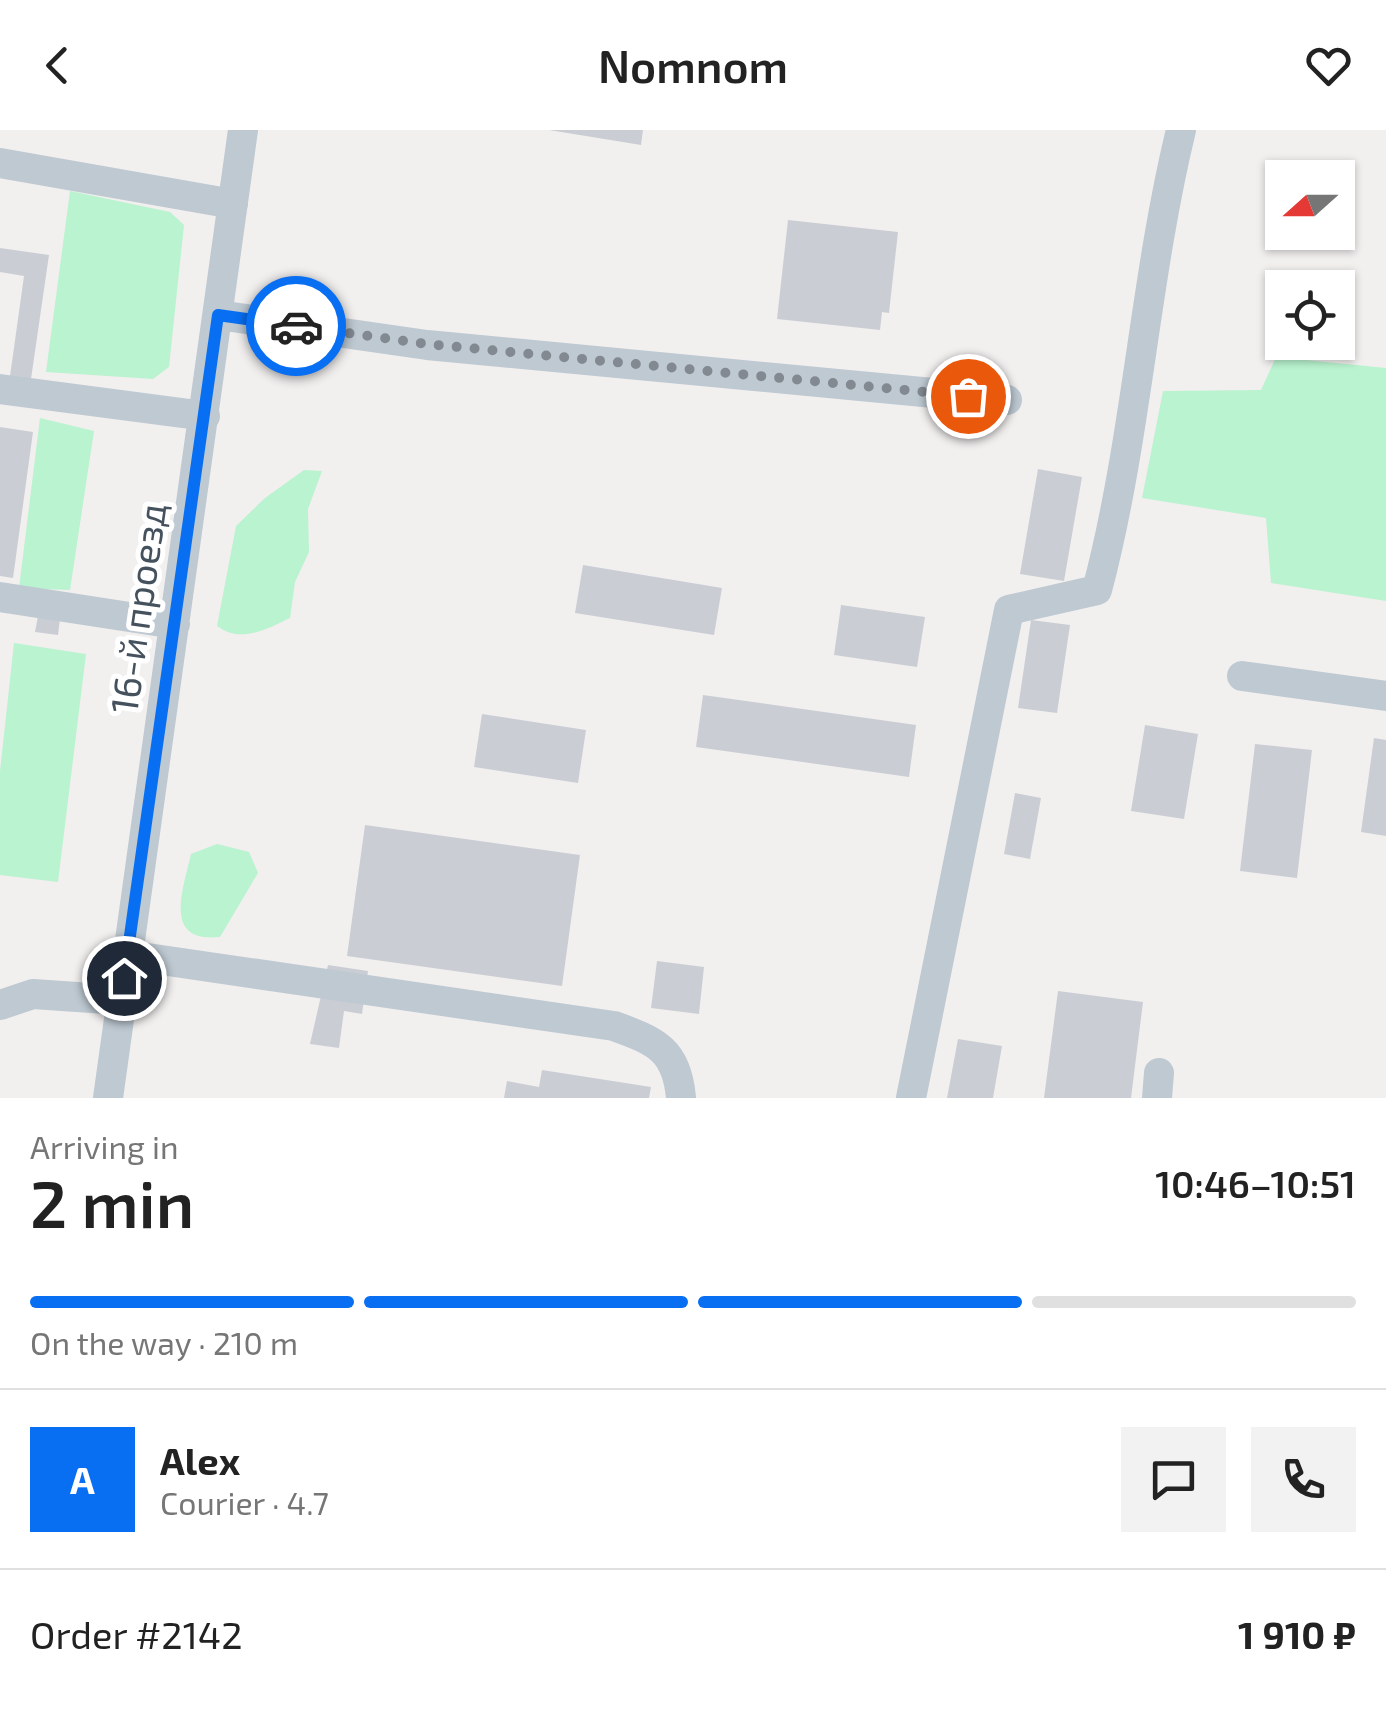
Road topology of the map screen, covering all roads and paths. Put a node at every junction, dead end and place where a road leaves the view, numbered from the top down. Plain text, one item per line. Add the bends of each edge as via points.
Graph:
1 (242, 130) edge
2 (1181, 130) edge
3 (0, 164) edge
4 (233, 204) junction
5 (218, 315) junction
6 (0, 389) edge
7 (1007, 400) dead end
8 (205, 416) junction
9 (0, 597) edge
10 (175, 624) junction
11 (1242, 676) dead end
12 (1386, 696) edge
13 (127, 955) junction
14 (121, 1000) junction
15 (0, 1005) edge
16 (108, 1098) edge
17 (681, 1098) edge
18 (911, 1098) edge

1 - 4 street, 16-й проезд
2 - 18 street via 1158,225 1116,521 1098,590 1009,610
3 - 4 street
4 - 5 street, 16-й проезд
5 - 7 street via 427,344
5 - 8 street, 16-й проезд
6 - 8 street
8 - 10 street, 16-й проезд
9 - 10 street
10 - 13 street, 16-й проезд
11 - 12 street
13 - 14 street, 16-й проезд
13 - 17 street via 614,1026 666,1052 679,1074
14 - 15 street via 33,994
14 - 16 street, 16-й проезд

